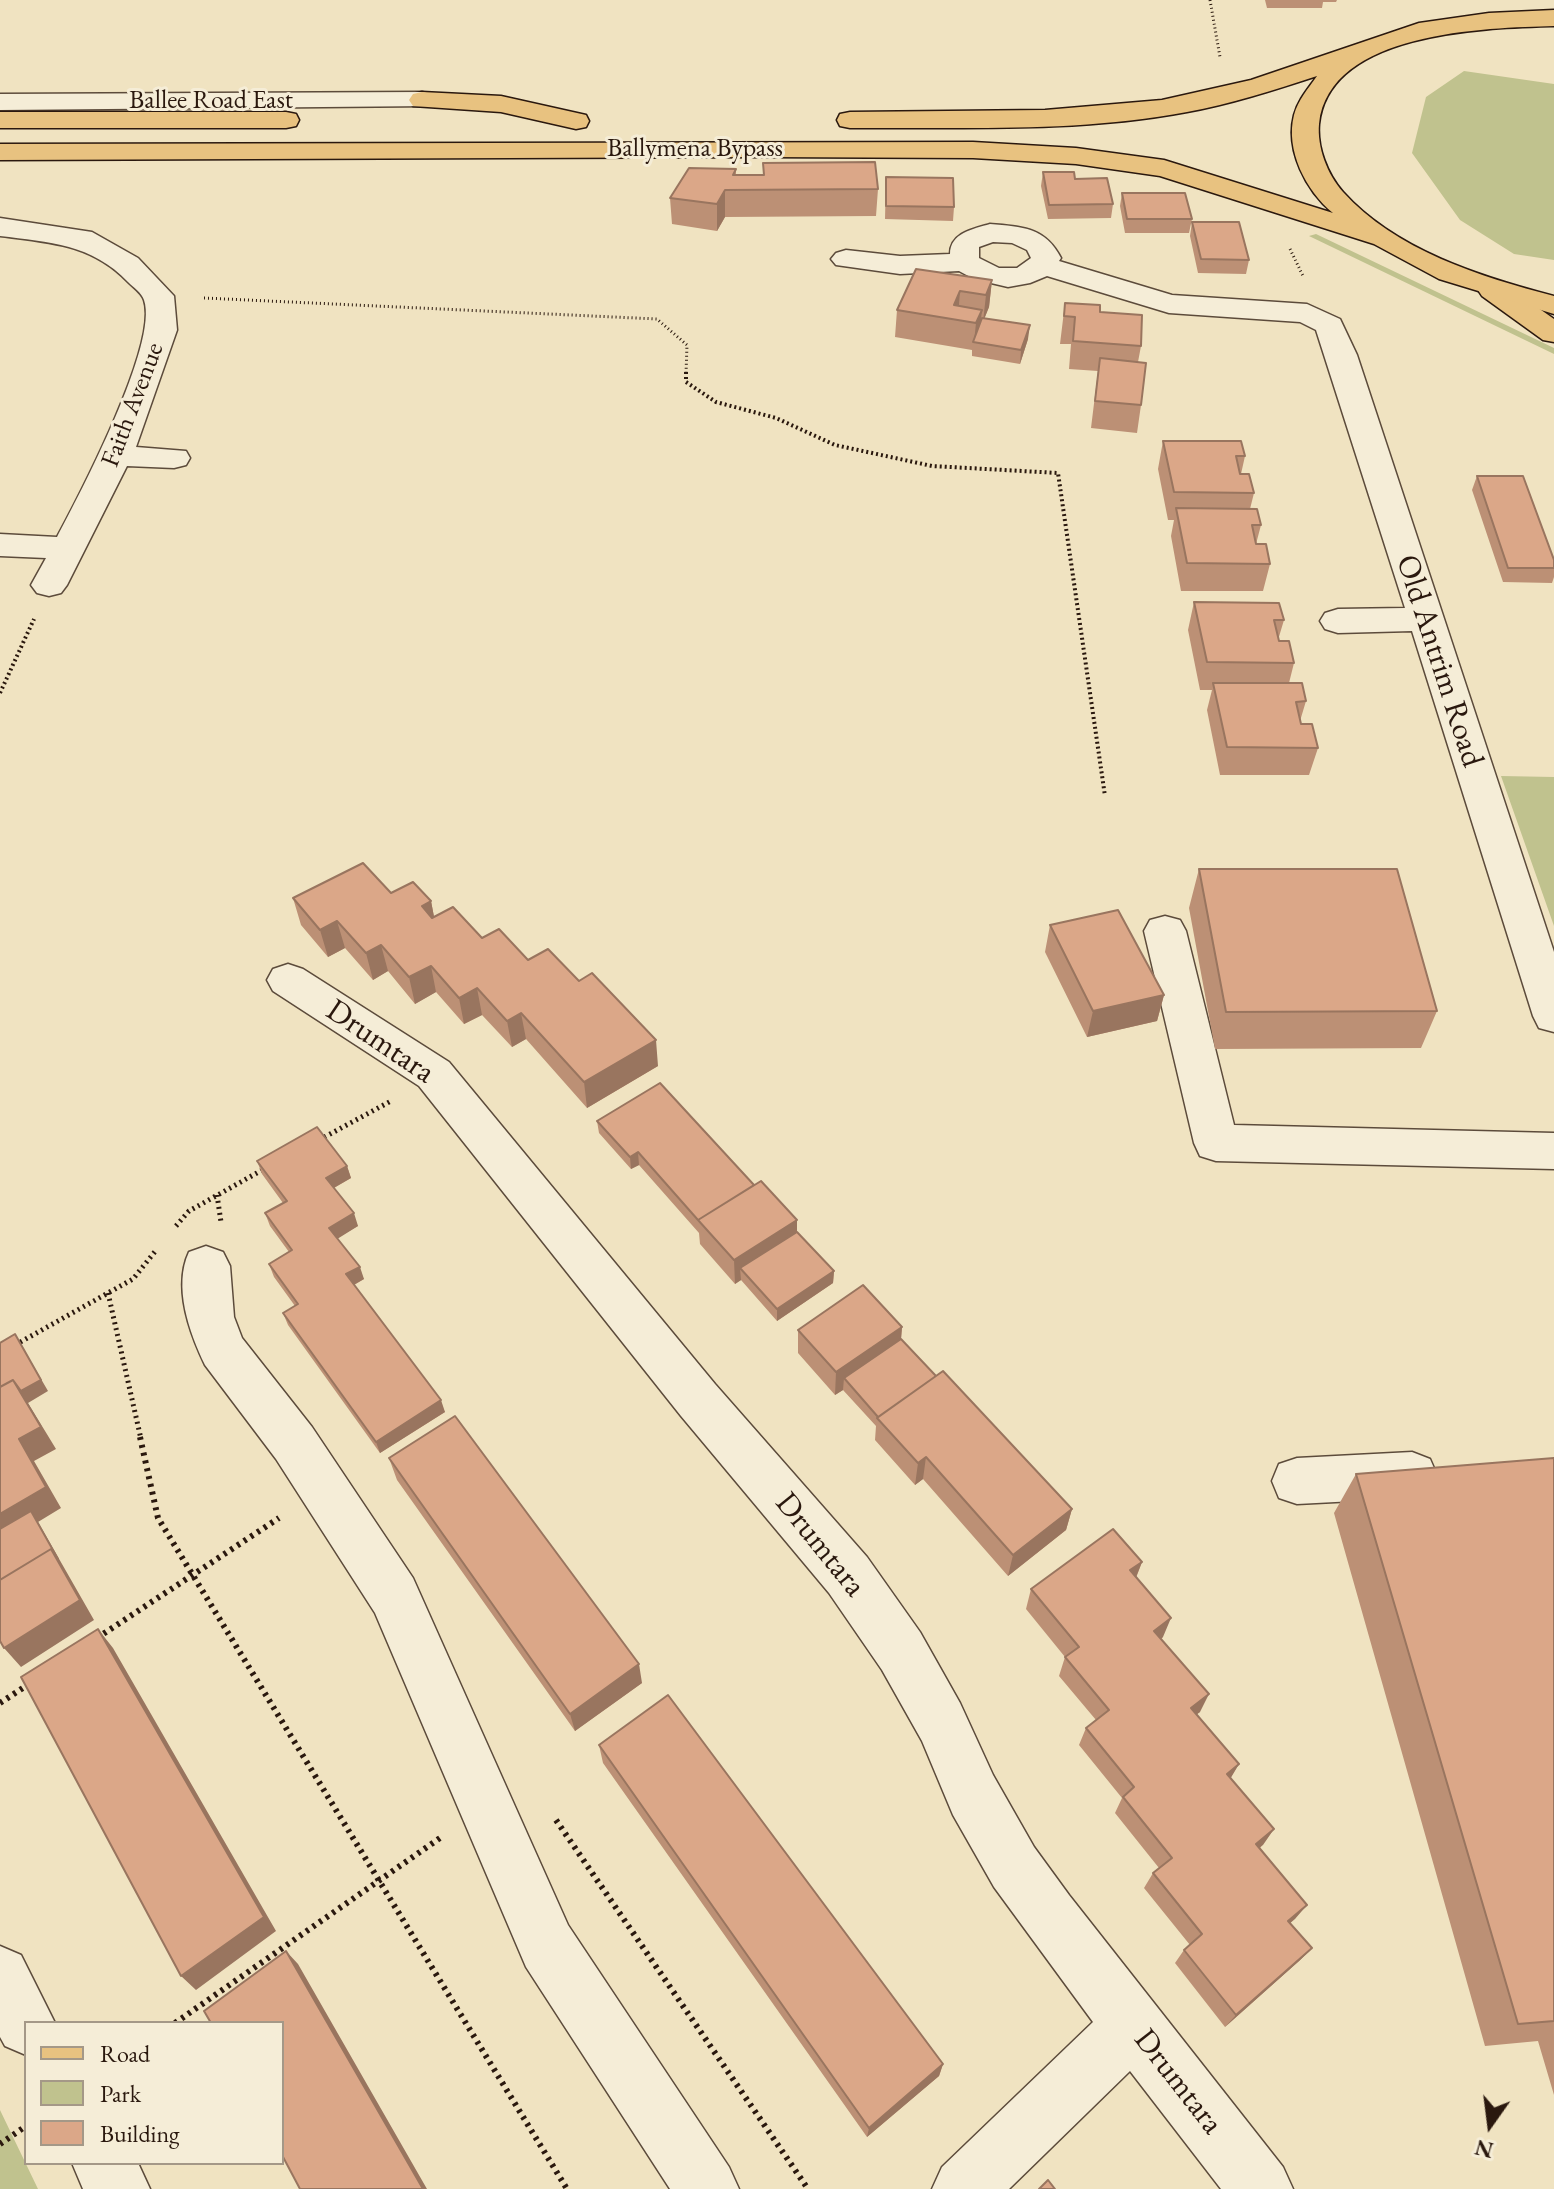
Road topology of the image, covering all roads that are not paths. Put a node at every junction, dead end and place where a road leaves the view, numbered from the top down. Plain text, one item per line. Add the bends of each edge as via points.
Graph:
1 (1449, 0) edge
2 (1554, 18) edge
3 (1413, 33) junction
4 (1356, 55) junction
5 (422, 100) joint
6 (0, 102) edge
7 (0, 120) edge
8 (828, 120) dead end
9 (576, 121) junction
10 (608, 121) dead end
11 (0, 152) edge
12 (0, 227) edge
13 (1379, 237) junction
14 (846, 259) dead end
15 (965, 262) junction
16 (1042, 265) junction
17 (1493, 290) junction
18 (1554, 305) edge
19 (1554, 333) edge
20 (116, 456) junction
21 (174, 458) dead end
22 (0, 545) edge
23 (68, 548) junction
24 (49, 585) road end
25 (1425, 619) junction
26 (1338, 621) dead end
27 (1165, 931) dead end
28 (288, 980) dead end
29 (1554, 1016) edge
30 (1554, 1151) edge
31 (206, 1266) dead end
32 (1453, 1472) edge
33 (1297, 1481) dead end
34 (0, 1976) edge
35 (24, 2021) edge
36 (1134, 2025) junction
37 (104, 2165) edge
38 (118, 2189) edge
39 (707, 2189) edge
40 (964, 2189) edge
41 (1261, 2189) edge

1 - 3 main road
2 - 3 main road via 1481,20
3 - 4 main road, Ballymena Bypass
4 - 8 main road, Ballymena Bypass via 1243,91 1164,108 1048,118
4 - 13 main road via 1321,84 1304,118 1307,157 1332,197
5 - 6 street, Ballee Road East
5 - 9 main road via 501,104
7 - 9 main road, Ballymena Bypass
9 - 10 main road, Ballymena Bypass
11 - 13 main road, Ballymena Bypass via 780,149 1076,156 1164,168
12 - 20 street, Faith Avenue via 82,238 128,264 159,296 162,330
13 - 17 main road via 1431,266
14 - 15 street via 900,265
15 - 16 street via 984,274 1011,277
15 - 16 street via 962,255 969,241 1004,233 1039,244 1046,258
16 - 25 street, Old Antrim Road via 1169,304 1287,311 1329,325
17 - 18 main road
17 - 19 main road
20 - 21 street
20 - 23 street, Faith Avenue
22 - 23 street
23 - 24 street, Faith Avenue
25 - 26 street
25 - 29 street, Old Antrim Road
27 - 30 street via 1216,1143
28 - 36 street, Drumtara via 434,1074 698,1400 848,1575 908,1663 1014,1867
31 - 39 street via 210,1317 222,1350 370,1555 408,1625 547,1946
32 - 33 street
34 - 35 street
36 - 40 street
36 - 41 street, Drumtara
37 - 38 street

